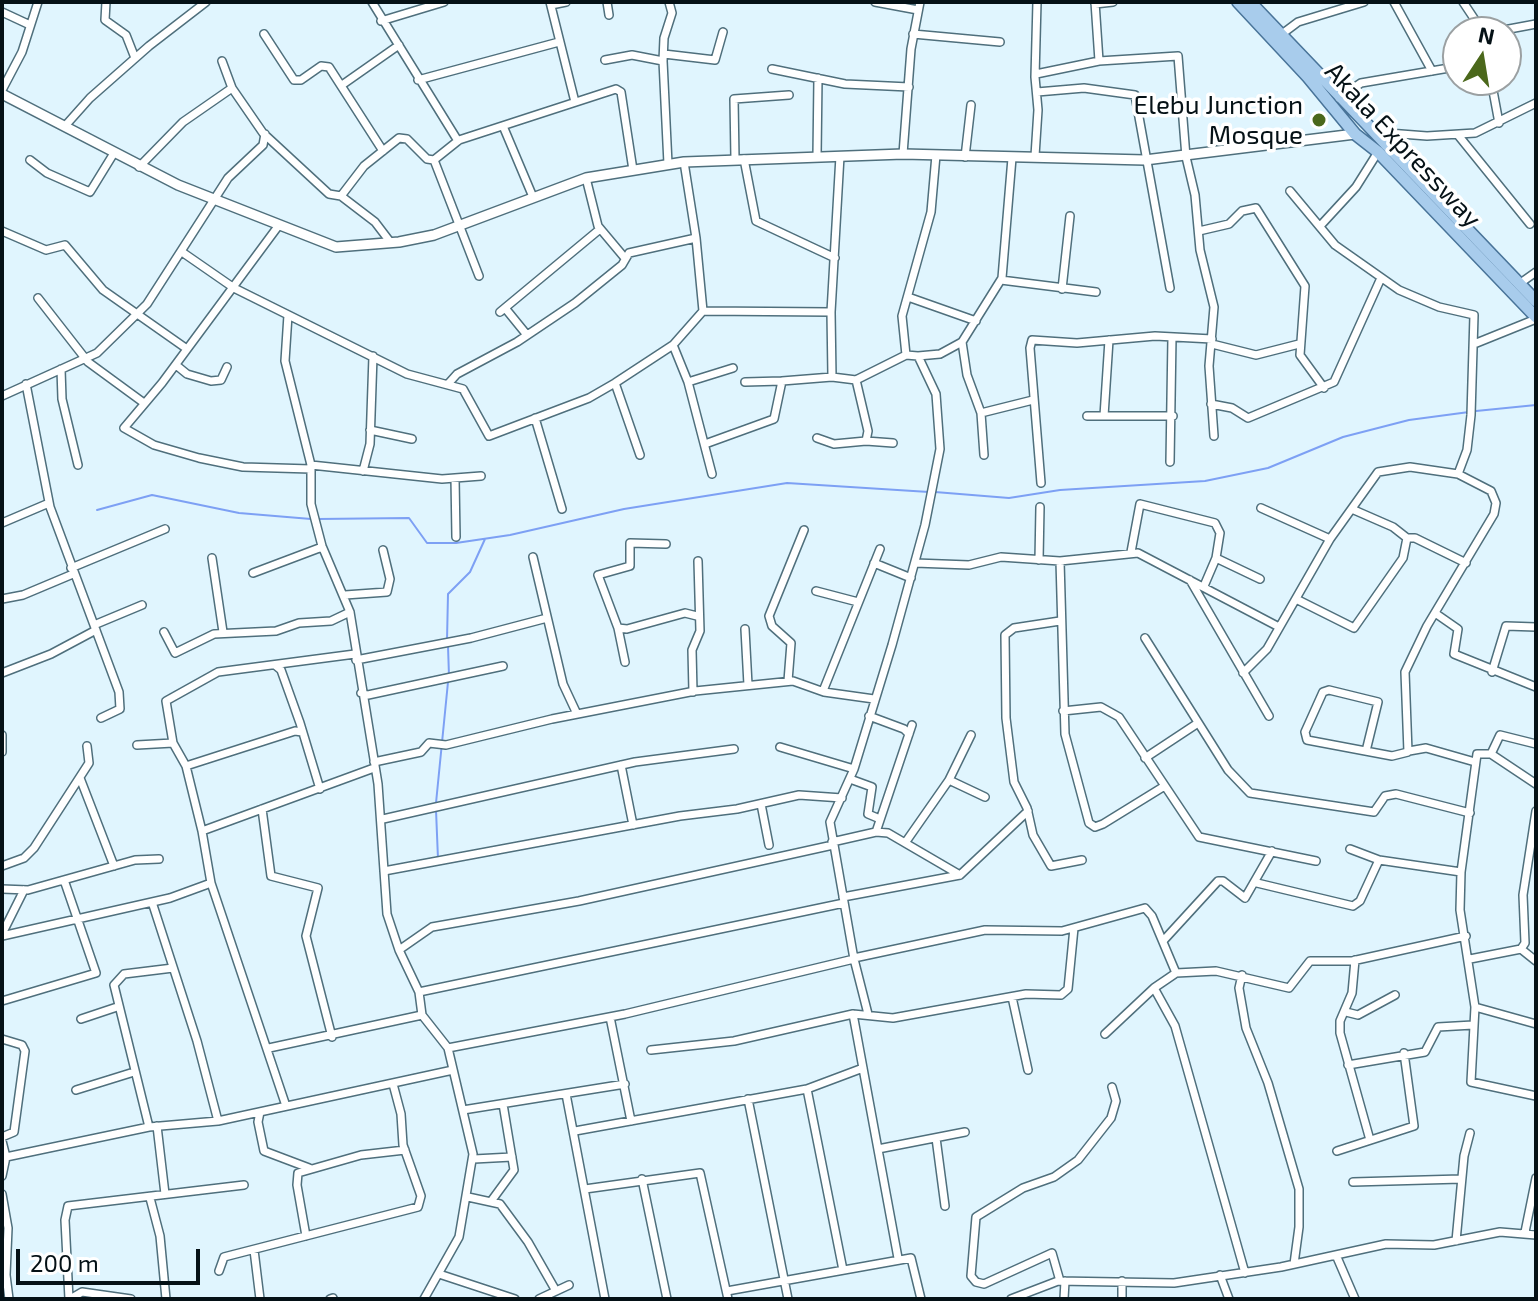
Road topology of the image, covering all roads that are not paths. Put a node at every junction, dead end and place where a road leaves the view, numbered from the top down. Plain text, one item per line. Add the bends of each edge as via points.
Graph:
1 (38, 2) edge
2 (106, 2) edge
3 (206, 2) edge
4 (372, 2) edge
5 (444, 2) edge
6 (566, 2) edge
7 (607, 2) edge
8 (669, 2) edge
9 (875, 2) edge
10 (1037, 2) edge
11 (1113, 2) edge
12 (1238, 2) edge
13 (1250, 2) edge
14 (1364, 2) edge
15 (1394, 2) edge
16 (1095, 3) edge
17 (550, 4) edge
18 (919, 6) edge
19 (2, 12) edge
20 (609, 15) dead end
21 (381, 21) junction
22 (30, 25) junction
23 (723, 32) dead end
24 (264, 34) dead end
25 (913, 34) junction
26 (1282, 34) junction
27 (559, 42) junction
28 (1000, 42) dead end
29 (399, 45) junction
30 (663, 57) junction
31 (135, 58) junction
32 (605, 60) dead end
33 (222, 61) dead end
34 (1099, 61) junction
35 (772, 69) dead end
36 (1442, 69) edge
37 (1432, 71) junction
38 (1312, 73) junction
39 (1036, 74) junction
40 (818, 78) junction
41 (418, 80) junction
42 (342, 85) junction
43 (909, 87) junction
44 (232, 88) junction
45 (2, 92) edge
46 (1037, 92) junction
47 (789, 95) dead end
48 (1494, 96) edge
49 (1339, 98) junction
50 (575, 102) junction
51 (1536, 103) edge
52 (971, 105) dead end
53 (1528, 108) junction
54 (1536, 116) edge
55 (1499, 123) junction
56 (65, 126) junction
57 (503, 126) junction
58 (1375, 132) junction
59 (265, 134) junction
60 (1355, 134) junction
61 (1458, 135) junction
62 (458, 141) junction
63 (263, 145) junction
64 (279, 146) junction
65 (383, 151) junction
66 (1378, 152) junction
67 (114, 153) junction
68 (903, 154) junction
69 (936, 155) junction
70 (817, 156) junction
71 (840, 156) junction
72 (1035, 156) junction
73 (965, 157) junction
74 (1186, 157) junction
75 (1012, 158) junction
76 (739, 159) junction
77 (30, 160) dead end
78 (434, 160) junction
79 (1145, 160) junction
80 (684, 162) junction
81 (668, 164) junction
82 (139, 167) junction
83 (633, 170) junction
84 (586, 178) junction
85 (1290, 191) dead end
86 (341, 196) junction
87 (533, 197) junction
88 (215, 200) junction
89 (1070, 216) dead end
90 (1530, 224) dead end
91 (279, 225) junction
92 (1321, 225) junction
93 (459, 227) junction
94 (600, 229) junction
95 (2, 231) edge
96 (1199, 231) junction
97 (696, 238) junction
98 (391, 243) junction
99 (182, 252) junction
100 (624, 257) junction
101 (835, 258) junction
102 (1536, 272) edge
103 (479, 276) dead end
104 (1381, 278) junction
105 (1001, 280) junction
106 (1519, 284) junction
107 (234, 288) junction
108 (1170, 288) dead end
109 (1062, 289) junction
110 (1096, 292) dead end
111 (908, 297) junction
112 (38, 298) dead end
113 (1536, 301) edge
114 (703, 311) junction
115 (831, 312) junction
116 (137, 314) junction
117 (288, 315) junction
118 (1536, 318) edge
119 (976, 321) junction
120 (527, 335) junction
121 (1172, 337) junction
122 (1109, 340) junction
123 (962, 342) junction
124 (1212, 342) junction
125 (1299, 344) junction
126 (1474, 344) junction
127 (673, 345) junction
128 (187, 349) junction
129 (906, 355) junction
130 (373, 356) junction
131 (918, 356) junction
132 (86, 359) junction
133 (176, 365) junction
134 (227, 367) dead end
135 (733, 368) dead end
136 (61, 369) junction
137 (832, 377) junction
138 (856, 380) junction
139 (782, 381) junction
140 (688, 382) junction
141 (745, 382) dead end
142 (615, 383) junction
143 (26, 384) junction
144 (448, 384) junction
145 (1324, 388) junction
146 (2, 396) edge
147 (1033, 400) junction
148 (144, 403) junction
149 (1211, 404) junction
150 (981, 413) junction
151 (1087, 416) dead end
152 (1104, 416) junction
153 (1173, 416) junction
154 (535, 418) junction
155 (370, 430) junction
156 (1214, 436) dead end
157 (817, 438) dead end
158 (412, 439) dead end
159 (866, 441) junction
160 (893, 443) dead end
161 (705, 444) junction
162 (640, 455) dead end
163 (984, 455) dead end
164 (1170, 462) dead end
165 (78, 465) dead end
166 (311, 467) junction
167 (363, 471) junction
168 (712, 474) dead end
169 (1458, 474) junction
170 (481, 476) dead end
171 (455, 478) junction
172 (1041, 483) dead end
173 (49, 503) junction
174 (1040, 507) dead end
175 (1261, 508) dead end
176 (562, 509) dead end
177 (1354, 510) junction
178 (2, 523) edge
179 (165, 529) dead end
180 (804, 530) dead end
181 (456, 537) dead end
182 (1407, 538) junction
183 (1330, 539) junction
184 (666, 544) dead end
185 (322, 547) junction
186 (880, 549) dead end
187 (383, 550) dead end
188 (1131, 552) junction
189 (533, 557) dead end
190 (212, 558) dead end
191 (1216, 558) junction
192 (1039, 560) junction
193 (698, 561) dead end
194 (1060, 561) junction
195 (874, 563) junction
196 (915, 563) junction
197 (1466, 563) junction
198 (72, 571) junction
199 (253, 573) dead end
200 (911, 578) junction
201 (1260, 579) dead end
202 (1190, 580) junction
203 (1204, 586) junction
204 (816, 591) dead end
205 (345, 595) junction
206 (2, 599) edge
207 (1296, 599) junction
208 (858, 602) junction
209 (142, 605) dead end
210 (350, 612) junction
211 (1435, 613) junction
212 (697, 616) junction
213 (547, 618) junction
214 (1060, 621) junction
215 (95, 627) junction
216 (1279, 627) junction
217 (1536, 627) edge
218 (618, 628) junction
219 (745, 629) dead end
220 (164, 632) dead end
221 (223, 632) junction
222 (1145, 638) dead end
223 (355, 657) junction
224 (625, 662) dead end
225 (280, 666) junction
226 (503, 666) dead end
227 (1492, 672) junction
228 (2, 673) edge
229 (1243, 673) junction
230 (788, 681) junction
231 (748, 685) junction
232 (1536, 687) edge
233 (823, 691) junction
234 (693, 692) junction
235 (364, 696) junction
236 (874, 699) junction
237 (1063, 711) junction
238 (577, 714) junction
239 (869, 716) junction
240 (1269, 716) dead end
241 (101, 718) dead end
242 (1198, 723) junction
243 (912, 725) dead end
244 (299, 729) junction
245 (909, 734) junction
246 (2, 735) edge
247 (971, 735) dead end
248 (173, 743) junction
249 (1536, 744) edge
250 (137, 745) dead end
251 (87, 746) dead end
252 (780, 747) dead end
253 (734, 749) dead end
254 (1366, 751) junction
255 (1409, 751) junction
256 (2, 752) edge
257 (1491, 754) junction
258 (1145, 758) junction
259 (1475, 762) junction
260 (374, 765) junction
261 (621, 765) junction
262 (186, 766) junction
263 (854, 769) junction
264 (80, 778) junction
265 (850, 779) junction
266 (949, 780) junction
267 (1536, 784) edge
268 (1163, 787) junction
269 (320, 789) junction
270 (985, 797) dead end
271 (842, 798) junction
272 (761, 804) junction
273 (262, 809) junction
274 (1028, 811) junction
275 (1536, 811) edge
276 (1470, 813) junction
277 (383, 819) junction
278 (880, 819) junction
279 (633, 825) junction
280 (202, 831) junction
281 (876, 832) junction
282 (905, 843) junction
283 (832, 844) junction
284 (769, 845) dead end
285 (1350, 849) dead end
286 (1272, 851) junction
287 (159, 859) dead end
288 (1082, 860) dead end
289 (1379, 860) junction
290 (1316, 861) dead end
291 (2, 866) edge
292 (114, 866) junction
293 (384, 871) junction
294 (1461, 872) junction
295 (960, 875) junction
296 (64, 880) junction
297 (211, 883) junction
298 (1257, 883) junction
299 (2, 889) edge
300 (24, 890) junction
301 (843, 900) junction
302 (152, 902) junction
303 (74, 919) junction
304 (1074, 928) junction
305 (2, 935) edge
306 (1466, 936) junction
307 (1163, 941) junction
308 (1521, 949) junction
309 (399, 950) junction
310 (854, 958) junction
311 (1470, 959) junction
312 (1355, 960) junction
313 (1536, 961) edge
314 (173, 968) junction
315 (1176, 973) junction
316 (1242, 975) junction
317 (1154, 988) junction
318 (419, 992) junction
319 (1395, 995) dead end
320 (1012, 997) junction
321 (2, 1001) edge
322 (117, 1007) junction
323 (1475, 1007) junction
324 (1346, 1012) junction
325 (853, 1014) junction
326 (868, 1014) junction
327 (422, 1015) junction
328 (610, 1017) junction
329 (81, 1019) dead end
330 (1536, 1024) edge
331 (1473, 1025) junction
332 (1105, 1034) dead end
333 (332, 1037) junction
334 (2, 1039) edge
335 (269, 1048) junction
336 (448, 1048) junction
337 (651, 1050) dead end
338 (1404, 1053) junction
339 (1348, 1065) junction
340 (863, 1068) junction
341 (453, 1070) junction
342 (1028, 1070) dead end
343 (134, 1072) junction
344 (393, 1084) junction
345 (625, 1084) junction
346 (1112, 1087) dead end
347 (807, 1089) junction
348 (76, 1090) dead end
349 (566, 1094) junction
350 (1536, 1096) edge
351 (748, 1099) junction
352 (503, 1104) junction
353 (286, 1106) junction
354 (463, 1110) junction
355 (260, 1112) junction
356 (251, 1114) junction
357 (218, 1121) junction
358 (631, 1121) junction
359 (258, 1122) junction
360 (153, 1127) junction
361 (575, 1131) junction
362 (965, 1132) dead end
363 (1470, 1133) dead end
364 (936, 1138) junction
365 (2, 1139) edge
366 (1370, 1140) junction
367 (878, 1149) junction
368 (405, 1150) junction
369 (1337, 1151) dead end
370 (6, 1157) junction
371 (512, 1157) junction
372 (474, 1159) junction
373 (311, 1169) junction
374 (2, 1176) edge
375 (1536, 1178) edge
376 (642, 1179) junction
377 (1461, 1179) junction
378 (1353, 1182) dead end
379 (244, 1185) dead end
380 (585, 1189) junction
381 (2, 1194) edge
382 (165, 1194) junction
383 (468, 1197) junction
384 (150, 1198) junction
385 (492, 1200) junction
386 (945, 1206) dead end
387 (5, 1228) edge
388 (1525, 1232) junction
389 (1536, 1235) edge
390 (306, 1236) junction
391 (1456, 1241) junction
392 (254, 1250) junction
393 (1336, 1255) junction
394 (898, 1258) junction
395 (1294, 1264) junction
396 (843, 1270) junction
397 (219, 1271) dead end
398 (1245, 1273) junction
399 (439, 1274) junction
400 (1220, 1275) junction
401 (1062, 1281) junction
402 (1122, 1281) junction
403 (785, 1283) junction
404 (569, 1285) dead end
405 (556, 1291) junction
406 (727, 1295) edge
407 (9, 1299) edge
408 (69, 1299) edge
409 (131, 1299) edge
410 (166, 1299) edge
411 (260, 1299) edge
412 (424, 1299) edge
413 (515, 1299) edge
414 (539, 1299) edge
415 (605, 1299) edge
416 (667, 1299) edge
417 (788, 1299) edge
418 (921, 1299) edge
419 (1011, 1299) edge
420 (1064, 1299) edge
421 (1122, 1299) edge
422 (1229, 1299) edge
423 (1355, 1299) edge

1 - 22 street
2 - 31 street via 105,20 126,35
3 - 31 street
4 - 21 street
5 - 21 street
6 - 17 street
7 - 20 street
8 - 30 street via 672,13
9 - 18 street
10 - 39 street
11 - 16 street
12 - 38 main road, Akala Expressway
13 - 26 main road, Akala Expressway
14 - 26 street via 1298,22
15 - 37 street
16 - 34 street
17 - 27 street
18 - 25 street
19 - 22 street
21 - 29 street
22 - 45 street
23 - 30 street via 715,60
24 - 42 street via 294,80 326,65
25 - 28 street
25 - 43 street
26 - 38 main road, Akala Expressway
27 - 41 street
27 - 50 street
29 - 41 street
29 - 42 street
30 - 32 street via 618,55
30 - 81 street
31 - 56 street
33 - 44 street
34 - 39 street
34 - 74 street via 1178,56
35 - 40 street
36 - 37 street
37 - 49 street via 1361,83
38 - 49 main road, Akala Expressway
38 - 60 main road, Akala Expressway
39 - 46 street
40 - 43 street
40 - 70 street
41 - 62 street
42 - 65 street
43 - 68 street
44 - 59 street
44 - 82 street via 183,122
45 - 56 street
46 - 72 street
46 - 79 street via 1084,88 1132,93 1141,115
47 - 76 street via 734,99
48 - 55 street
49 - 58 main road, Akala Expressway
50 - 57 street
50 - 83 street via 619,90
51 - 53 street
52 - 73 street
53 - 54 street
53 - 55 street
55 - 61 street
56 - 67 street
57 - 62 street
57 - 87 street
58 - 61 street
58 - 106 main road, Akala Expressway
59 - 63 street
59 - 64 street
60 - 66 main road, Akala Expressway
60 - 74 street
61 - 90 street
62 - 78 street
63 - 64 street
63 - 88 street via 228,178
64 - 86 street via 329,194
65 - 78 street via 403,137
65 - 86 street
66 - 92 street via 1356,187
66 - 118 main road, Akala Expressway
67 - 77 street via 90,192
67 - 82 street
68 - 69 street
68 - 71 street
69 - 73 street
69 - 111 street via 931,212
70 - 71 street
70 - 76 street
71 - 101 street
72 - 75 street
72 - 79 street
73 - 75 street
74 - 79 street
74 - 96 street
75 - 105 street
76 - 80 street
76 - 101 street via 756,221
78 - 93 street
79 - 108 street
80 - 81 street
80 - 97 street
81 - 83 street
82 - 88 street
83 - 84 street
84 - 87 street
84 - 94 street
85 - 92 street
86 - 98 street via 375,222
87 - 93 street
88 - 91 street
88 - 99 street
89 - 109 street
91 - 98 street via 336,247
91 - 107 street
92 - 104 street via 1335,245
93 - 98 street
93 - 103 street
94 - 100 street
94 - 120 street via 503,310
95 - 116 street via 46,250 65,245 88,276
96 - 124 street via 1214,307
96 - 125 street via 1229,224 1242,211 1256,208 1306,288
97 - 100 street via 643,247
97 - 114 street
99 - 107 street
99 - 116 street
100 - 120 street via 622,265 575,303
101 - 115 street
102 - 106 street
104 - 126 street via 1417,299 1472,313
104 - 145 street via 1337,379
105 - 109 street
105 - 119 street
106 - 113 main road, Akala Expressway
107 - 117 street
107 - 128 street
109 - 110 street
111 - 119 street
111 - 129 street via 902,316
112 - 132 street
114 - 115 street
114 - 127 street
115 - 137 street
116 - 128 street
116 - 132 street
117 - 130 street
117 - 166 street via 285,361
118 - 126 street
119 - 123 street
120 - 144 street
121 - 122 street
121 - 124 street
121 - 153 street
122 - 147 street via 1032,340
122 - 152 street
123 - 131 street via 940,354
123 - 150 street
124 - 125 street via 1256,355
124 - 149 street
125 - 145 street via 1300,355
126 - 169 street via 1467,450
127 - 140 street
127 - 142 street
128 - 133 street
129 - 131 street
129 - 138 street
130 - 144 street via 421,379
130 - 155 street
131 - 196 street via 936,394 940,449
132 - 136 street
132 - 148 street
133 - 134 street via 211,381 221,380
133 - 148 street
135 - 140 street
136 - 143 street
136 - 165 street via 62,399
137 - 138 street
137 - 139 street
138 - 159 street
139 - 141 street
139 - 161 street via 774,419
140 - 161 street
142 - 154 street
142 - 162 street
143 - 146 street
143 - 173 street
144 - 154 street via 467,394 489,436
145 - 149 street via 1248,418
147 - 150 street
147 - 172 street
148 - 166 street via 124,428 154,445 243,467
149 - 156 street
150 - 163 street
151 - 152 street
152 - 153 street
153 - 164 street
154 - 176 street
155 - 158 street
155 - 167 street
157 - 159 street via 834,444
159 - 160 street
161 - 168 street
166 - 167 street
166 - 185 street via 311,504
167 - 171 street
169 - 177 street via 1384,469
169 - 197 street via 1491,491 1496,503
170 - 171 street
171 - 181 street
173 - 178 street
173 - 198 street
174 - 192 street
175 - 183 street
177 - 182 street
177 - 183 street
179 - 198 street
180 - 230 street via 769,616 791,643
182 - 197 street
182 - 207 street via 1403,558 1354,628
183 - 207 street
184 - 218 street via 630,543 632,564 598,575
185 - 199 street
185 - 205 street
186 - 195 street
187 - 205 street via 390,579 387,592
188 - 191 street via 1140,504 1215,523 1220,533
188 - 194 street
188 - 202 street
189 - 213 street
190 - 221 street
191 - 201 street
191 - 203 street
192 - 194 street
192 - 196 street
193 - 212 street
194 - 214 street
195 - 200 street
195 - 208 street
196 - 200 street
197 - 211 street
198 - 206 street via 23,595
198 - 215 street
200 - 236 street
202 - 203 street
202 - 229 street
203 - 216 street
204 - 208 street
205 - 210 street
207 - 216 street
208 - 233 street
209 - 215 street
210 - 221 street via 276,631
210 - 223 street
211 - 227 street via 1458,629 1454,654
211 - 255 street via 1403,678
212 - 218 street via 685,613
212 - 234 street
213 - 223 street via 471,638
213 - 238 street via 563,684
214 - 237 street
214 - 274 street via 1009,630 1002,642 1014,782
215 - 228 street via 51,654
215 - 241 street via 121,702 118,711
216 - 229 street via 1267,649
217 - 227 street via 1506,626
218 - 224 street
219 - 231 street
220 - 221 street via 175,653
222 - 242 street
223 - 225 street
223 - 235 street
225 - 244 street
225 - 248 street via 218,672 169,698 165,703
226 - 235 street
227 - 232 street
229 - 240 street
230 - 231 street
230 - 233 street
231 - 234 street
233 - 236 street
234 - 238 street
235 - 260 street
236 - 239 street
237 - 258 street via 1111,710
237 - 268 street via 1070,758 1091,826
238 - 260 street via 446,745 429,743 421,752
239 - 245 street
239 - 263 street
242 - 258 street
242 - 276 street via 1228,770 1259,796 1374,812 1388,793
243 - 245 street
244 - 262 street
244 - 269 street
245 - 278 street
246 - 256 street
247 - 266 street
248 - 250 street
248 - 262 street
249 - 257 street via 1500,735
251 - 264 street via 89,763
252 - 263 street
253 - 261 street
254 - 254 street via 1378,702 1324,691 1305,738
254 - 255 street via 1399,756
255 - 259 street via 1426,748
257 - 259 street via 1478,753
257 - 267 street
258 - 268 street
259 - 276 street
260 - 269 street
260 - 277 street
261 - 277 street
261 - 279 street
262 - 280 street
263 - 265 street
264 - 291 street via 34,848
264 - 292 street
265 - 271 street
265 - 278 street via 872,787 868,814
266 - 270 street
266 - 282 street
268 - 286 street via 1199,837
269 - 273 street
271 - 272 street via 799,795
271 - 283 street via 830,822
272 - 279 street
272 - 284 street
273 - 280 street
273 - 333 street via 271,876 318,888 306,936
274 - 288 street via 1051,866
274 - 295 street
275 - 308 street via 1523,895 1528,938
276 - 294 street
277 - 293 street
278 - 281 street
279 - 293 street
280 - 297 street
281 - 282 street
281 - 283 street
282 - 295 street
283 - 301 street
283 - 309 street via 579,901 432,927
285 - 289 street
286 - 290 street
286 - 298 street
287 - 292 street
289 - 294 street
289 - 298 street via 1353,906
292 - 296 street
293 - 309 street via 387,914
294 - 306 street
295 - 301 street
296 - 300 street
296 - 303 street
297 - 302 street
297 - 335 street
298 - 307 street via 1245,898 1218,881
299 - 300 street
300 - 305 street
301 - 310 street
301 - 318 street
302 - 303 street
302 - 314 street
303 - 305 street
303 - 321 street via 96,973
304 - 307 street via 1145,908
304 - 310 street via 985,930
304 - 320 street via 1066,993
306 - 311 street
306 - 312 street
307 - 315 street
308 - 311 street
308 - 313 street
309 - 318 street
310 - 326 street
310 - 328 street
311 - 323 street
312 - 316 street via 1310,961 1289,988
312 - 324 street
314 - 322 street via 124,974 114,985
314 - 357 street
315 - 316 street
315 - 317 street
316 - 395 street via 1246,1028 1299,1189
317 - 332 street
317 - 398 street via 1175,1026
318 - 327 street
319 - 324 street via 1358,1015
320 - 326 street via 893,1018
320 - 342 street
322 - 329 street
322 - 343 street
323 - 330 street
323 - 331 street
324 - 339 street via 1340,1033
325 - 326 street
325 - 337 street via 734,1041
325 - 340 street
327 - 333 street
327 - 336 street
328 - 336 street
328 - 345 street
331 - 338 street via 1440,1026 1427,1050
331 - 350 street via 1471,1082
333 - 335 street
334 - 365 street via 25,1051 14,1134
335 - 353 street
336 - 341 street
338 - 339 street
338 - 366 street via 1414,1126
339 - 366 street
340 - 347 street
340 - 367 street
341 - 344 street
341 - 354 street
343 - 348 street
343 - 360 street
344 - 353 street
344 - 368 street
345 - 349 street
345 - 358 street
346 - 401 street via 1116,1101 1111,1118 1078,1160 976,1217 971,1276 976,1282 984,1284 1052,1253
347 - 351 street
347 - 396 street
349 - 352 street
349 - 361 street
351 - 358 street
351 - 403 street
352 - 354 street
352 - 371 street
353 - 355 street
354 - 372 street
355 - 356 street
355 - 359 street
356 - 357 street
356 - 359 street
357 - 360 street
358 - 361 street
359 - 373 street via 264,1151
360 - 370 street
360 - 382 street
361 - 380 street
362 - 364 street
363 - 377 street
364 - 367 street
364 - 386 street
365 - 370 street
366 - 369 street
367 - 394 street
368 - 373 street
368 - 390 street via 421,1196 418,1207
370 - 374 street
371 - 372 street
371 - 385 street via 512,1174
372 - 383 street
373 - 390 street via 298,1173 296,1181
375 - 388 street
376 - 380 street
376 - 406 street via 700,1173
376 - 416 street
377 - 378 street
377 - 391 street
379 - 382 street
380 - 415 street
381 - 387 street
382 - 384 street
383 - 385 street
383 - 399 street via 459,1237
384 - 408 street via 68,1206
384 - 410 street
385 - 405 street via 528,1242
387 - 407 street
388 - 389 street
388 - 391 street
390 - 392 street
391 - 393 street via 1386,1244
392 - 397 street via 221,1258
392 - 411 street
393 - 395 street
393 - 423 street
394 - 396 street
394 - 418 street via 913,1260
395 - 398 street
396 - 403 street
398 - 400 street
399 - 412 street
399 - 413 street
400 - 402 street via 1174,1283
400 - 422 street
401 - 402 street
401 - 419 street
401 - 420 street
402 - 421 street
403 - 406 street
403 - 417 street
404 - 405 street
405 - 414 street
408 - 409 street via 82,1292

